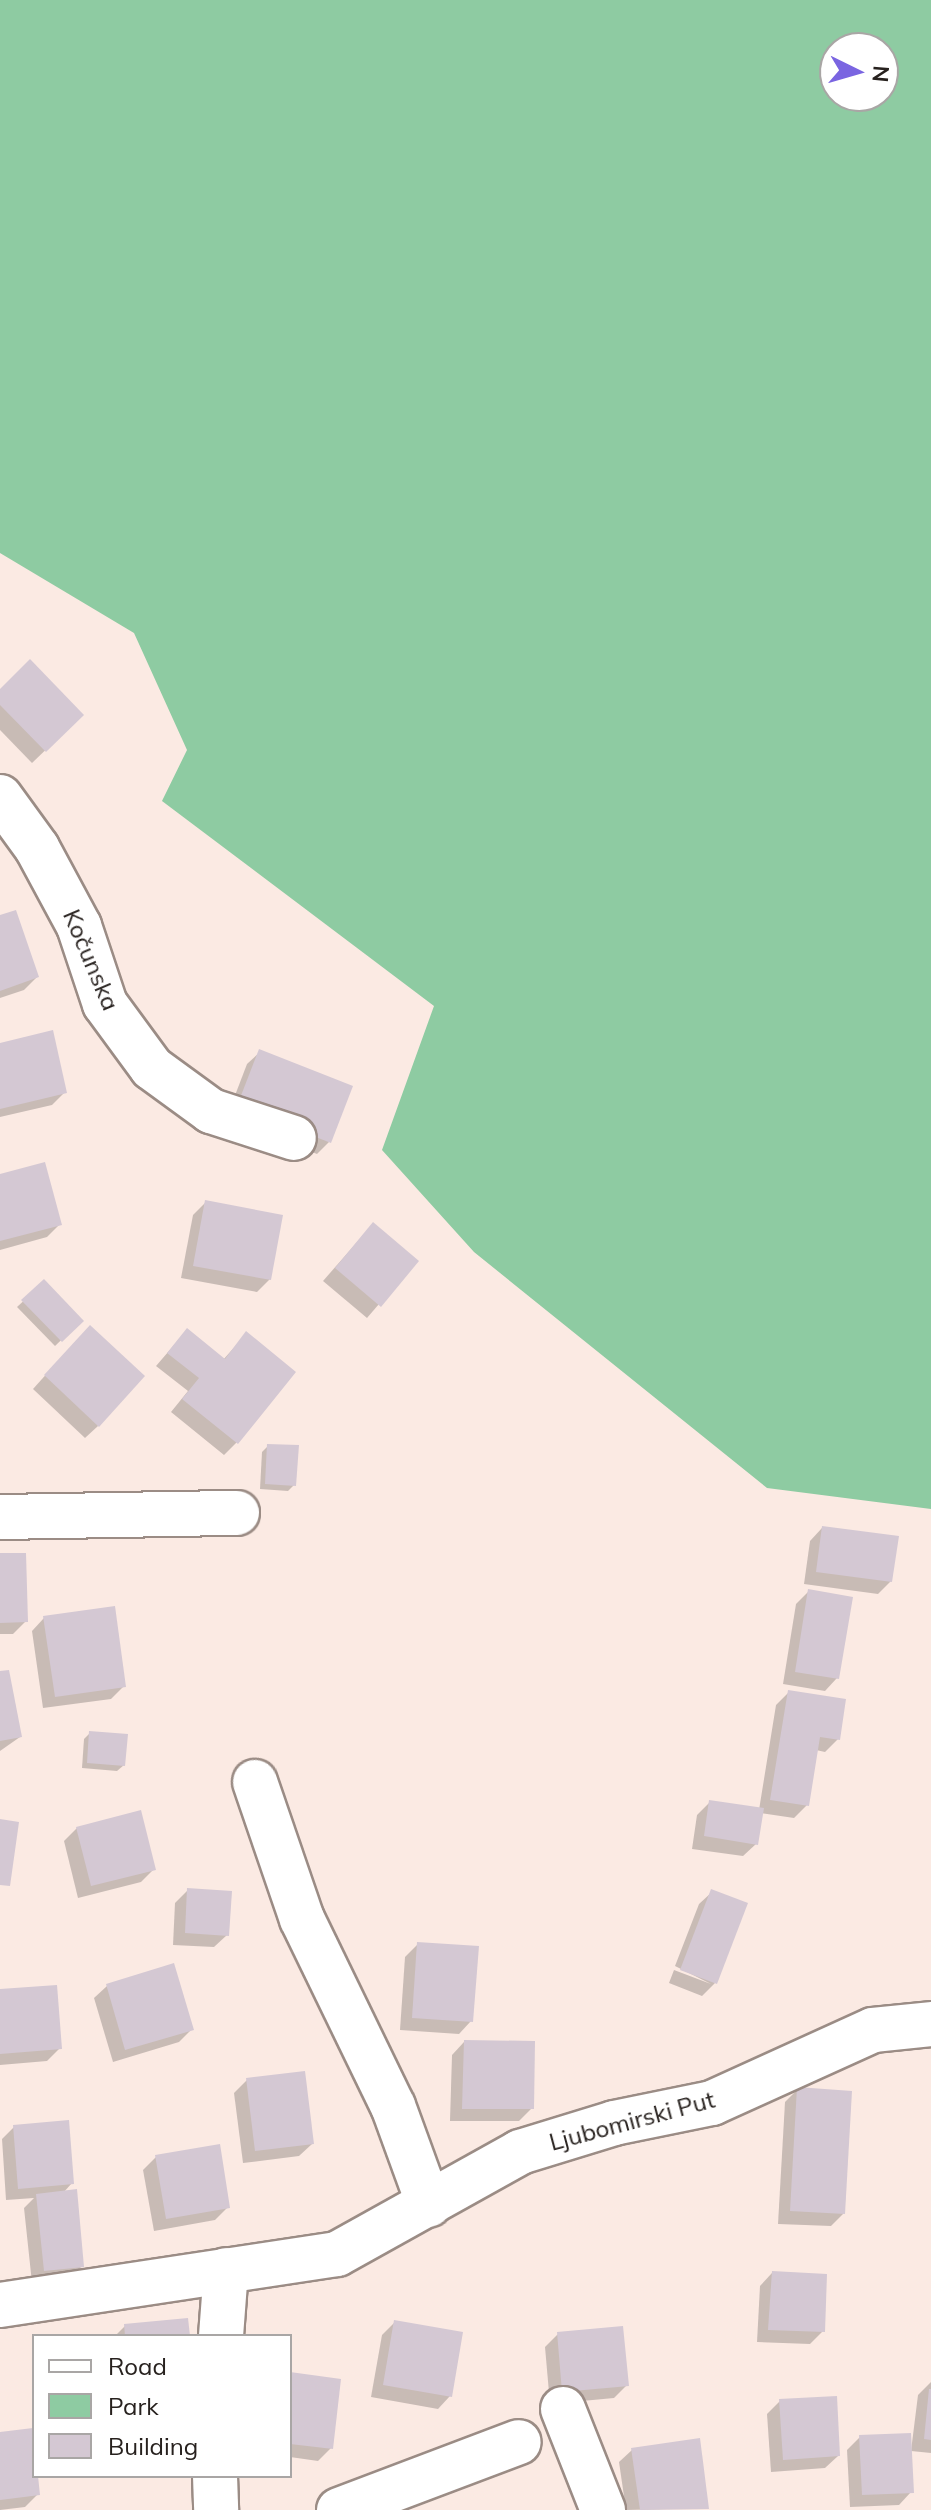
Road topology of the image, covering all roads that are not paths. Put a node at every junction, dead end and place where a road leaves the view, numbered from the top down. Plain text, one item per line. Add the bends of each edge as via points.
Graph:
1 (0, 797) edge
2 (294, 1138) dead end
3 (237, 1513) dead end
4 (0, 1517) edge
5 (255, 1782) dead end
6 (931, 2024) edge
7 (429, 2205) junction
8 (226, 2270) junction
9 (0, 2305) edge
10 (221, 2334) edge
11 (563, 2409) dead end
12 (519, 2442) dead end
13 (215, 2478) edge
14 (216, 2510) edge
15 (339, 2510) edge
16 (603, 2510) edge

1 - 2 street, Kočunska via 37,848 79,926 105,1004 152,1068 211,1111
3 - 4 street
5 - 7 street via 302,1919 393,2106
6 - 7 street, Ljubomirski Put via 873,2030 712,2103 614,2123 520,2152
7 - 8 street, Ljubomirski Put via 337,2254
8 - 9 street, Ljubomirski Put
8 - 10 street
11 - 16 street
12 - 15 street
13 - 14 street

